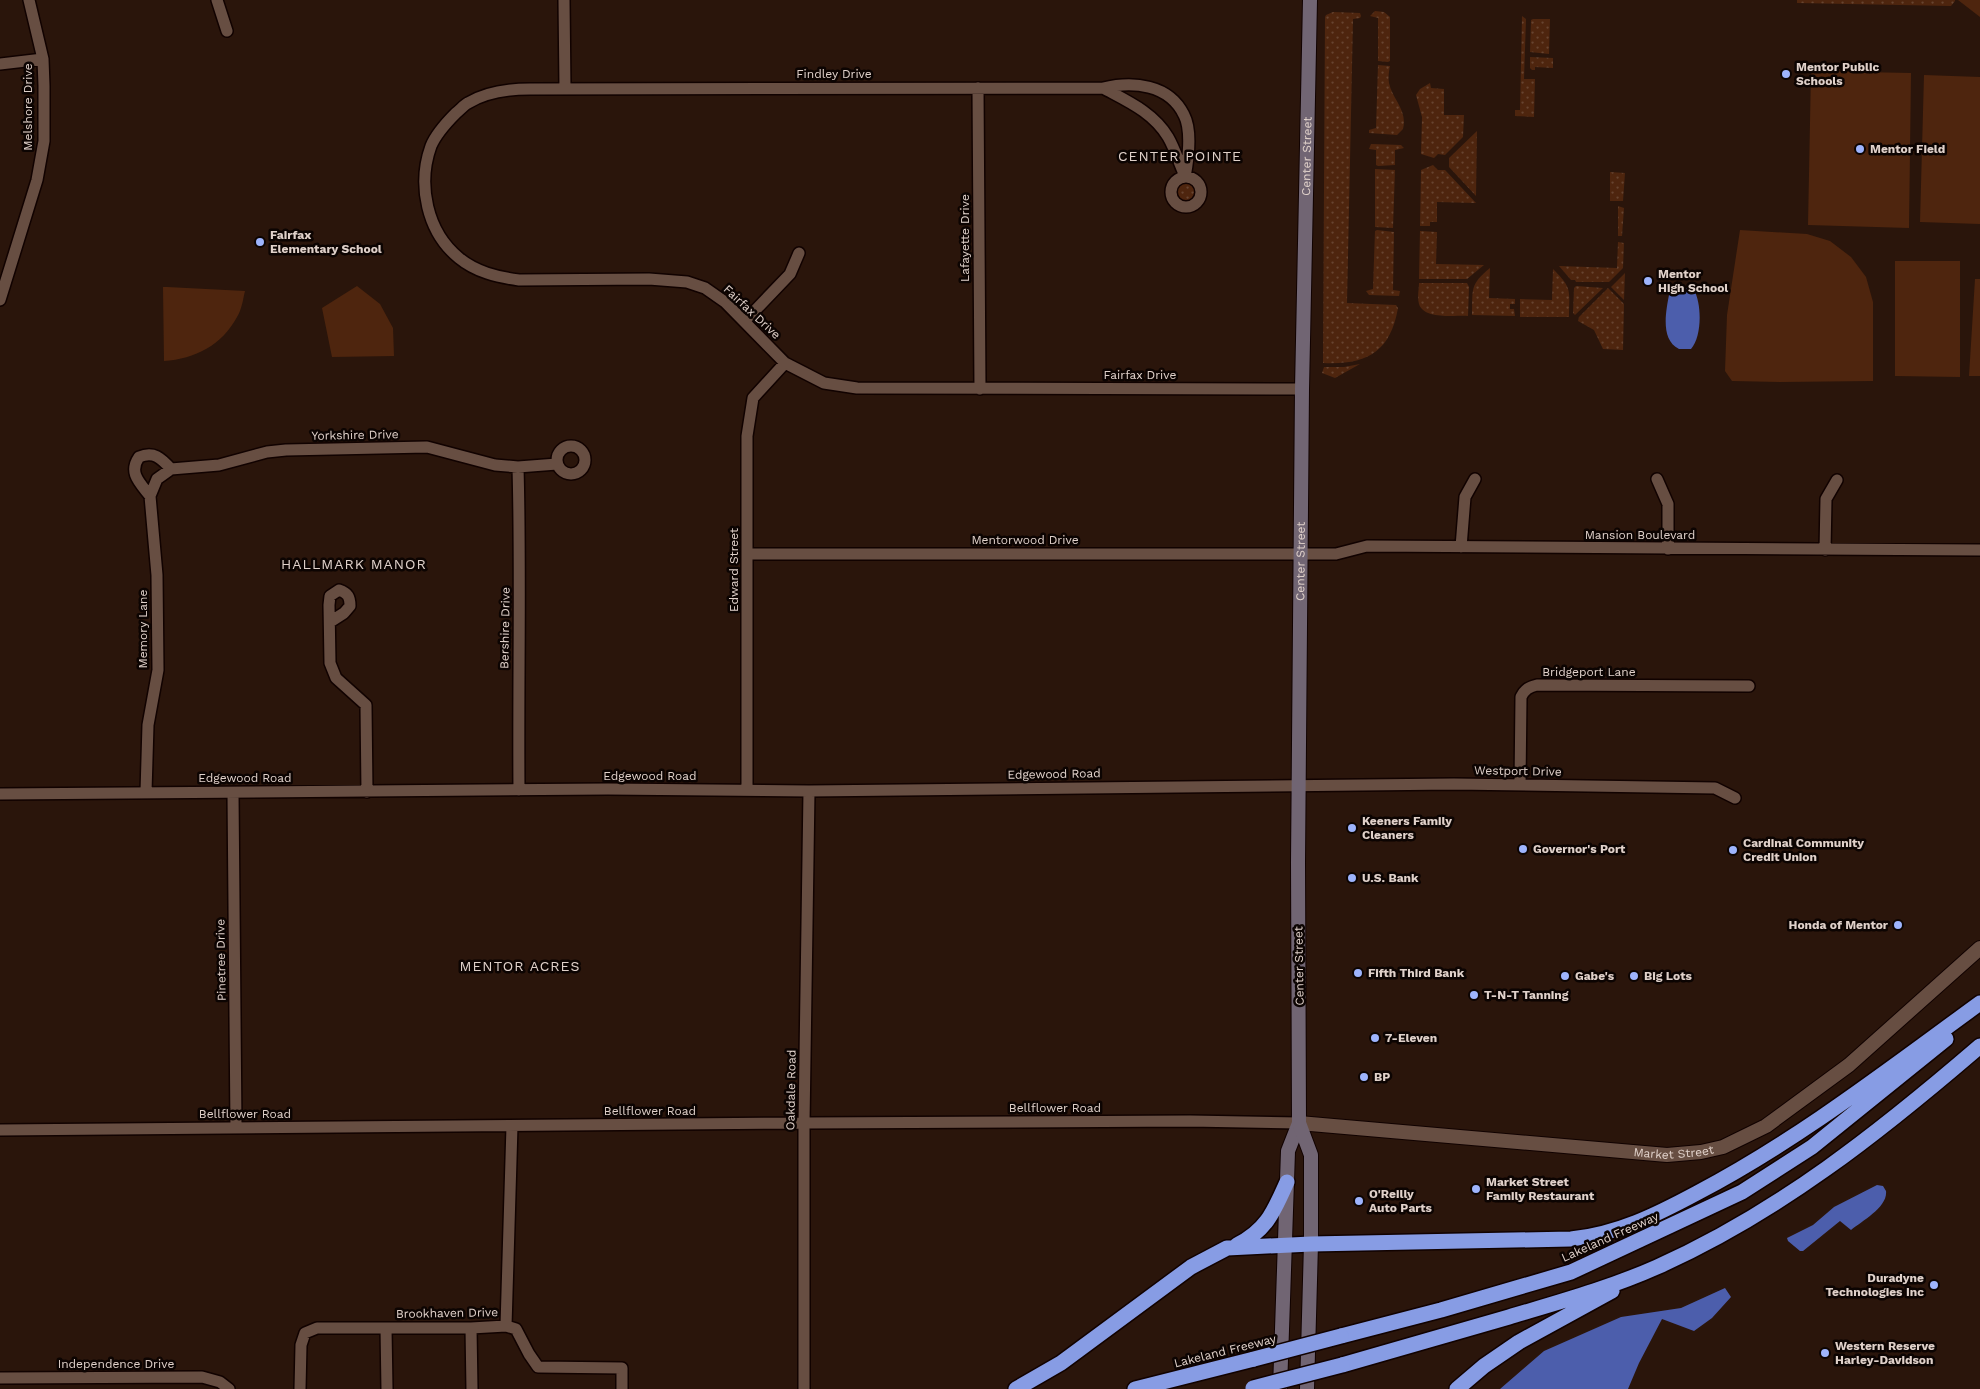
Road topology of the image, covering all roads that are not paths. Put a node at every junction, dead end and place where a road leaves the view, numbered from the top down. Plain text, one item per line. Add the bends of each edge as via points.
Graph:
1 (28, 0) edge
2 (217, 0) edge
3 (564, 0) edge
4 (1310, 0) edge
5 (227, 31) dead end
6 (42, 59) junction
7 (0, 64) edge
8 (978, 88) junction
9 (1103, 88) junction
10 (565, 89) junction
11 (799, 253) dead end
12 (0, 300) edge
13 (746, 321) junction
14 (785, 363) junction
15 (980, 388) junction
16 (1302, 389) junction
17 (557, 464) dead end
18 (518, 467) junction
19 (171, 469) junction
20 (1475, 479) dead end
21 (1657, 479) dead end
22 (1837, 480) dead end
23 (150, 496) junction
24 (1461, 547) junction
25 (1668, 549) junction
26 (1825, 550) junction
27 (1980, 550) edge
28 (748, 554) junction
29 (1301, 554) junction
30 (330, 622) dead end
31 (1749, 686) dead end
32 (1299, 785) junction
33 (1520, 785) junction
34 (747, 789) junction
35 (520, 790) junction
36 (809, 791) junction
37 (146, 792) junction
38 (233, 792) junction
39 (367, 792) junction
40 (0, 794) edge
41 (1735, 798) dead end
42 (1980, 948) edge
43 (1980, 1005) edge
44 (1980, 1046) edge
45 (804, 1123) junction
46 (1300, 1123) junction
47 (512, 1126) junction
48 (236, 1128) junction
49 (0, 1130) edge
50 (1287, 1182) junction
51 (1311, 1244) junction
52 (1285, 1246) junction
53 (1234, 1247) junction
54 (1654, 1268) junction
55 (506, 1326) junction
56 (386, 1328) junction
57 (471, 1328) junction
58 (0, 1378) edge
59 (1251, 1388) edge
60 (229, 1389) edge
61 (300, 1389) edge
62 (387, 1389) edge
63 (472, 1389) edge
64 (622, 1389) edge
65 (804, 1389) edge
66 (1016, 1389) edge
67 (1136, 1389) edge
68 (1280, 1389) edge
69 (1307, 1389) edge
70 (1457, 1389) edge

1 - 6 street, Melshore Drive
2 - 5 street
3 - 10 street
4 - 16 main road, Center Street
6 - 7 street
6 - 12 street, Melshore Drive via 44,141 38,180
8 - 9 street, Findley Drive
8 - 10 street, Findley Drive
8 - 15 street, Lafayette Drive
9 - 9 street, Findley Drive via 1142,110 1161,126 1185,177 1188,155 1186,122 1165,93 1140,85
10 - 13 street, Fairfax Drive via 511,89 493,93 467,103 447,122 431,147 425,184 429,214 440,237 471,266 501,278 687,282 705,288
11 - 13 street via 790,274
13 - 14 street, Fairfax Drive
14 - 15 street, Fairfax Drive via 824,383 857,388
14 - 28 street, Edward Street via 753,398 747,436
15 - 16 street, Fairfax Drive
16 - 29 main road, Center Street
17 - 18 street, Yorkshire Drive
18 - 19 street, Yorkshire Drive via 495,465 426,447 286,450 219,465
18 - 35 street, Bershire Drive
19 - 23 street, Memory Lane via 157,479
19 - 23 street, Memory Lane via 160,457 146,454 139,457 135,475
20 - 24 street via 1465,498
21 - 25 street via 1668,504
22 - 26 street via 1826,499
23 - 37 street, Memory Lane via 158,575 158,670 148,725
24 - 25 street, Mansion Boulevard
24 - 29 street, Mansion Boulevard via 1367,546 1336,554
25 - 26 street, Mansion Boulevard
26 - 27 street, Mansion Boulevard
28 - 29 street, Mentorwood Drive
28 - 34 street, Edward Street
29 - 32 main road, Center Street
30 - 39 street via 330,663 336,678 366,705
31 - 33 street, Bridgeport Lane via 1530,687 1521,697
32 - 33 street, Westport Drive
32 - 36 street, Edgewood Road
32 - 46 main road, Center Street
33 - 41 street, Westport Drive via 1715,788
34 - 35 street, Edgewood Road
34 - 36 street, Edgewood Road
35 - 39 street, Edgewood Road
36 - 45 street, Oakdale Road
37 - 38 street, Edgewood Road
37 - 40 street, Edgewood Road
38 - 39 street, Edgewood Road
38 - 48 street, Pinetree Drive
42 - 46 street, Market Street via 1849,1065 1766,1126 1723,1147 1667,1155
43 - 51 highway via 1822,1117 1734,1174 1656,1215 1611,1233 1571,1239
43 - 67 highway, Lakeland Freeway, bridge via 1915,1066 1812,1148 1742,1192 1571,1272 1441,1310
44 - 54 highway via 1909,1107 1809,1182 1702,1246
45 - 46 street, Bellflower Road
45 - 47 street, Bellflower Road
45 - 65 street, Oakdale Road
46 - 50 main road, Center Street via 1288,1151
46 - 51 main road, Center Street via 1311,1155
47 - 48 street, Bellflower Road
47 - 55 street, Brookhaven Drive
48 - 49 street, Bellflower Road
50 - 52 main road, Center Street
50 - 53 highway via 1263,1227 1252,1238
51 - 52 highway
51 - 69 main road, Center Street
52 - 53 highway
52 - 68 main road, Center Street
53 - 66 highway via 1219,1251 1191,1267 1061,1363
54 - 59 highway, bridge via 1565,1301
54 - 70 highway via 1519,1342
55 - 57 street, Brookhaven Drive
55 - 64 street via 516,1329 538,1367 622,1368
56 - 57 street, Brookhaven Drive
56 - 61 street, Brookhaven Drive via 317,1328 305,1334 301,1344
56 - 62 street
57 - 63 street
58 - 60 street, Independence Drive via 202,1377 220,1382

